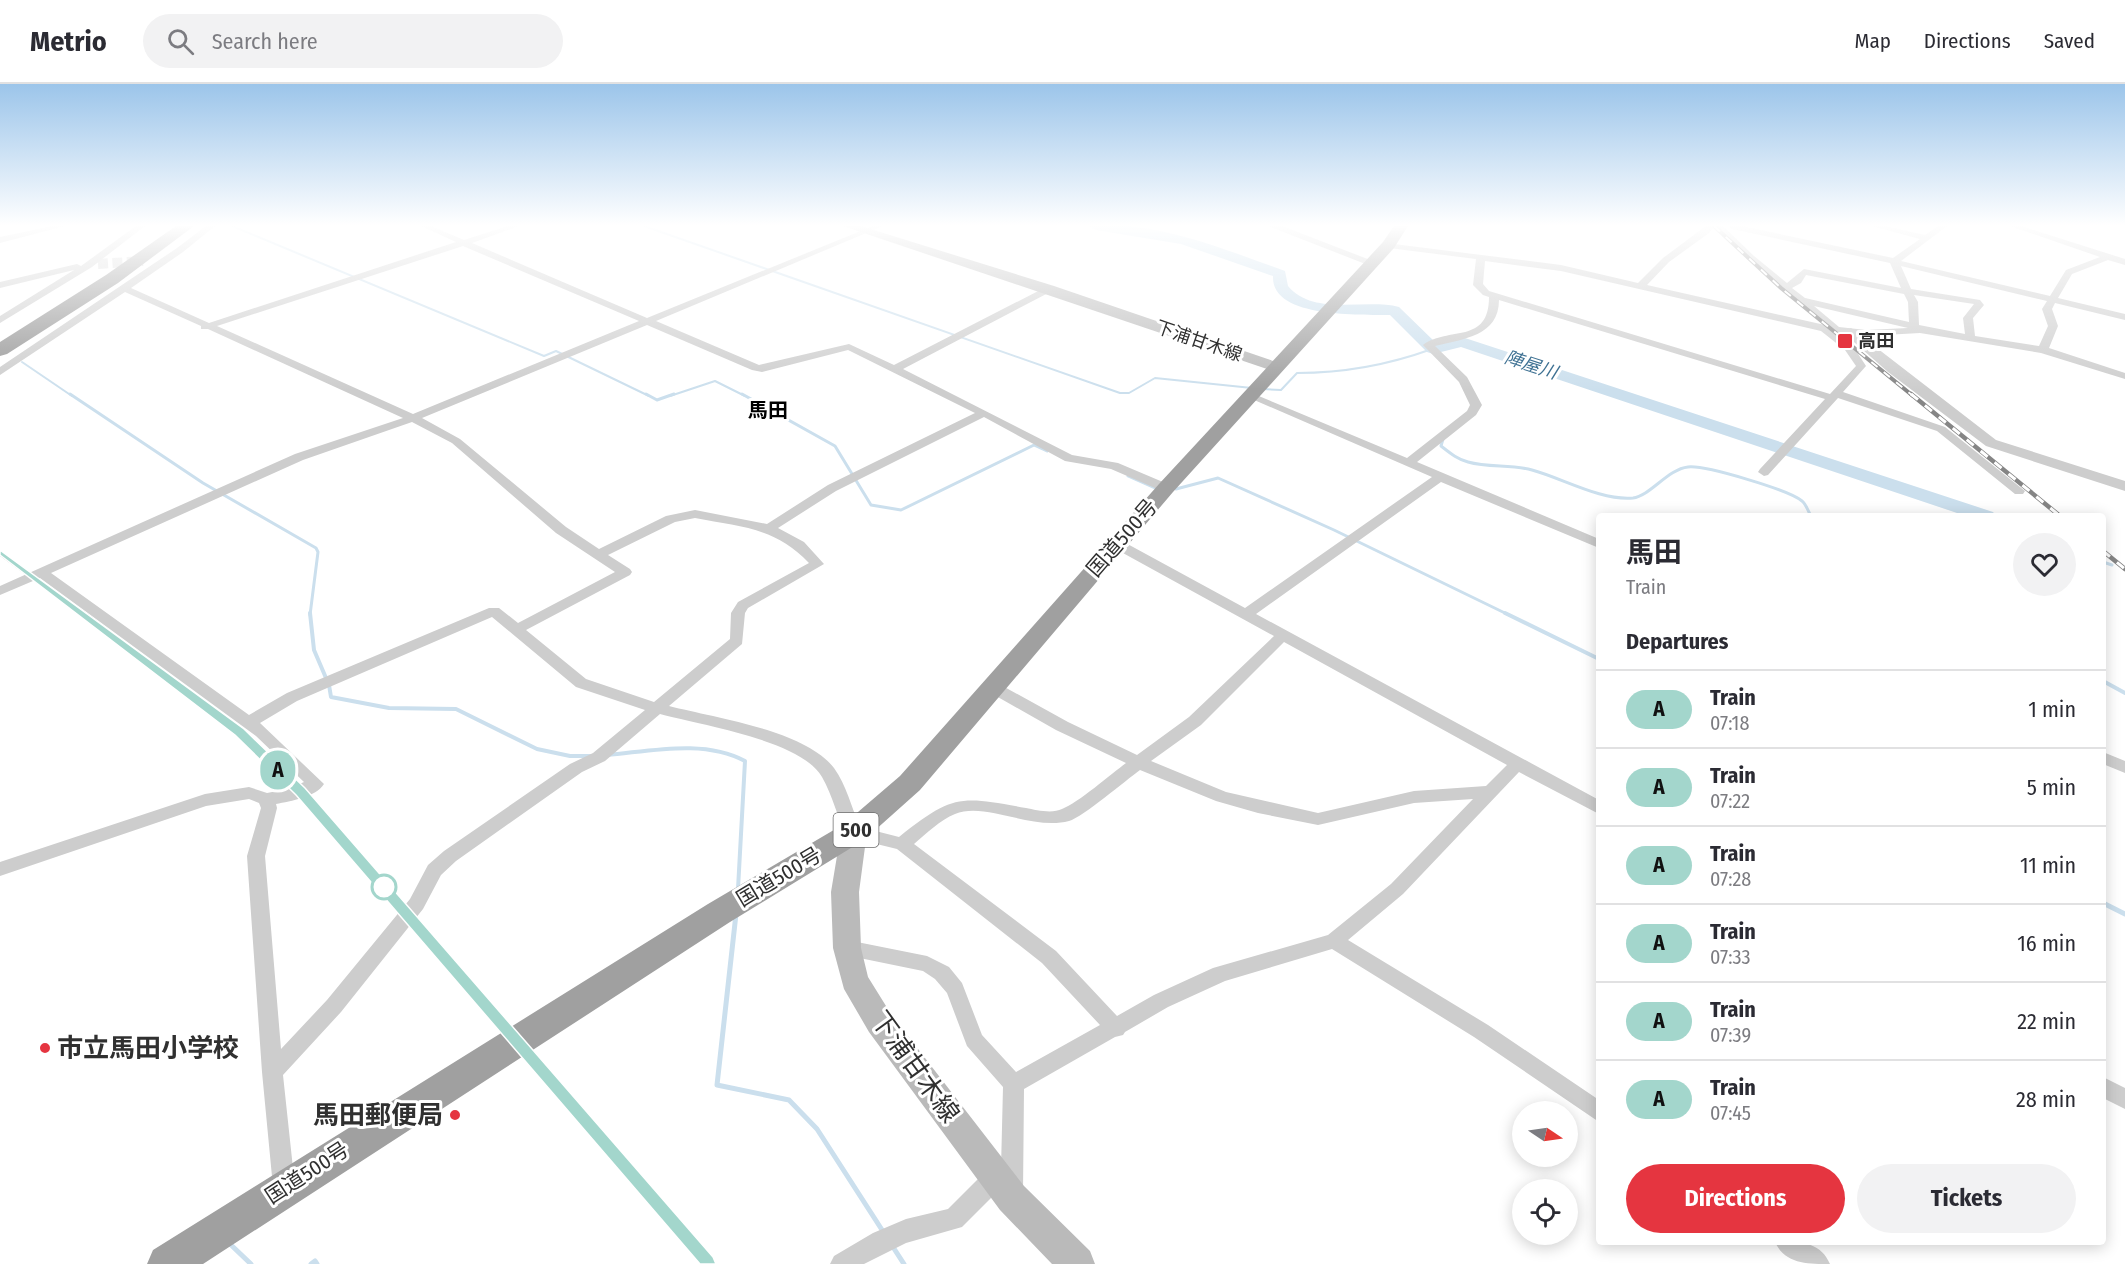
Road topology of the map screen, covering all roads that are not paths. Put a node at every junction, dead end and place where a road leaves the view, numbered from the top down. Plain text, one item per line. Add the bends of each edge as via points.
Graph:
1 (17, 281) edge
2 (65, 281) edge
3 (94, 281) tunnel mouth
4 (109, 281) tunnel mouth
5 (134, 281) edge
6 (345, 281) edge
7 (555, 281) edge
8 (745, 281) edge
9 (1026, 281) edge
10 (1354, 281) edge
11 (1478, 281) edge
12 (1619, 281) edge
13 (1646, 281) edge
14 (1778, 281) edge
15 (1798, 281) edge
16 (1855, 281) edge
17 (1903, 281) edge
18 (1975, 281) edge
19 (2063, 281) edge
20 (0, 285) edge
21 (1641, 286) junction
22 (124, 288) junction
23 (1785, 288) junction
24 (1049, 289) junction
25 (1910, 291) junction
26 (1494, 296) junction
27 (1799, 299) junction
28 (2051, 299) junction
29 (2125, 317) edge
30 (0, 320) edge
31 (648, 321) junction
32 (205, 327) junction
33 (1824, 328) junction
34 (1917, 328) junction
35 (1844, 331) junction
36 (1970, 339) junction
37 (0, 340) edge
38 (0, 350) edge
39 (2043, 350) junction
40 (1276, 367) junction
41 (893, 370) junction
42 (0, 372) edge
43 (2125, 376) edge
44 (1250, 396) junction
45 (1835, 396) junction
46 (984, 413) junction
47 (413, 418) junction
48 (1409, 463) junction
49 (1764, 472) dead end
50 (1440, 477) junction
51 (2125, 486) edge
52 (1166, 488) junction
53 (2019, 491) dead end
54 (769, 528) junction
55 (1596, 543) edge
56 (1117, 544) junction
57 (600, 554) junction
58 (42, 573) junction
59 (0, 591) edge
60 (1246, 614) junction
61 (518, 629) junction
62 (1284, 634) junction
63 (994, 688) junction
64 (655, 708) junction
65 (249, 722) junction
66 (2106, 759) edge
67 (1137, 762) junction
68 (1518, 763) junction
69 (2125, 767) edge
70 (1490, 792) junction
71 (267, 799) junction
72 (1596, 806) edge
73 (854, 832) junction
74 (902, 844) junction
75 (0, 869) edge
76 (1334, 941) junction
77 (847, 948) junction
78 (1116, 1029) junction
79 (272, 1072) junction
80 (1014, 1084) junction
81 (2106, 1089) edge
82 (2125, 1099) edge
83 (1596, 1110) edge
84 (284, 1188) junction
85 (1004, 1188) junction
86 (1791, 1245) edge
87 (166, 1264) edge
88 (842, 1264) edge
89 (1077, 1264) edge
90 (1818, 1264) edge

1 - 20 street
2 - 30 street
3 - 37 highway
4 - 38 highway
5 - 22 street
6 - 32 street
7 - 31 street
8 - 31 street
9 - 24 main road, 下浦甘木線
10 - 40 highway, 国道500号 / 500
11 - 26 street via 1478,285
12 - 21 street
13 - 21 street
14 - 23 street
15 - 23 street
16 - 25 street
17 - 25 street
18 - 28 street
19 - 28 street
21 - 33 street
22 - 32 street
22 - 42 street
23 - 27 street
24 - 40 main road, 下浦甘木線
24 - 41 street
25 - 34 street
25 - 36 street via 1977,302 1980,305 1968,318
26 - 45 street
26 - 48 street via 1495,308 1480,331 1428,345 1465,382 1476,405 1472,413
27 - 34 street
27 - 35 street
28 - 29 street
28 - 39 street via 2047,309 2053,326
31 - 41 street via 762,369 844,347
31 - 47 street
32 - 47 street
33 - 35 street
33 - 45 street via 1848,348 1861,366
34 - 35 street
34 - 36 street
35 - 51 street via 1991,443
36 - 39 street
39 - 43 street
40 - 44 highway, 国道500号 / 500
41 - 46 street
44 - 48 street
44 - 52 highway, 国道500号 / 500
45 - 49 street
45 - 53 street via 1941,429
46 - 52 street via 1069,458 1114,466
46 - 54 street via 832,488
47 - 57 street via 456,441 561,530
47 - 58 street via 299,458
48 - 50 street
50 - 55 street
50 - 60 street
52 - 56 highway, 国道500号 / 500
54 - 57 street via 687,514
54 - 64 street via 799,545 817,564 742,605 737,641
56 - 60 street
56 - 63 highway, 国道500号 / 500
57 - 61 street via 625,572
58 - 59 street
58 - 65 street
60 - 62 street
61 - 64 street via 580,683
61 - 65 street via 494,611 292,697
62 - 67 street via 1195,721
62 - 68 street
63 - 67 street
63 - 73 highway, 国道500号 / 500 via 910,783
64 - 73 street via 781,740 808,753 828,772
64 - 79 street via 599,757 576,768 434,870 417,904 334,1006
65 - 71 street via 316,784 291,795
66 - 69 street
67 - 70 street via 1222,797 1318,819 1414,797
67 - 74 street via 1067,815 1053,819 965,805 936,817
68 - 70 street
68 - 72 street
70 - 76 street via 1397,889
71 - 75 street via 249,793 205,800
71 - 79 street via 270,808 256,856
73 - 74 street
73 - 77 main road, 下浦甘木線 via 845,892
73 - 84 highway, 国道500号 / 500
74 - 78 street via 1049,957
76 - 78 street via 1220,974 1161,1001
76 - 83 street via 1481,1031
77 - 80 street via 927,964 942,974 955,989 974,1040
77 - 85 main road, 下浦甘木線 via 854,980 880,1023
78 - 80 street
79 - 84 street
80 - 85 street
81 - 82 street
84 - 87 highway, 国道500号 / 500
85 - 88 street via 954,1219 889,1237
85 - 89 main road, 下浦甘木線
86 - 90 street

